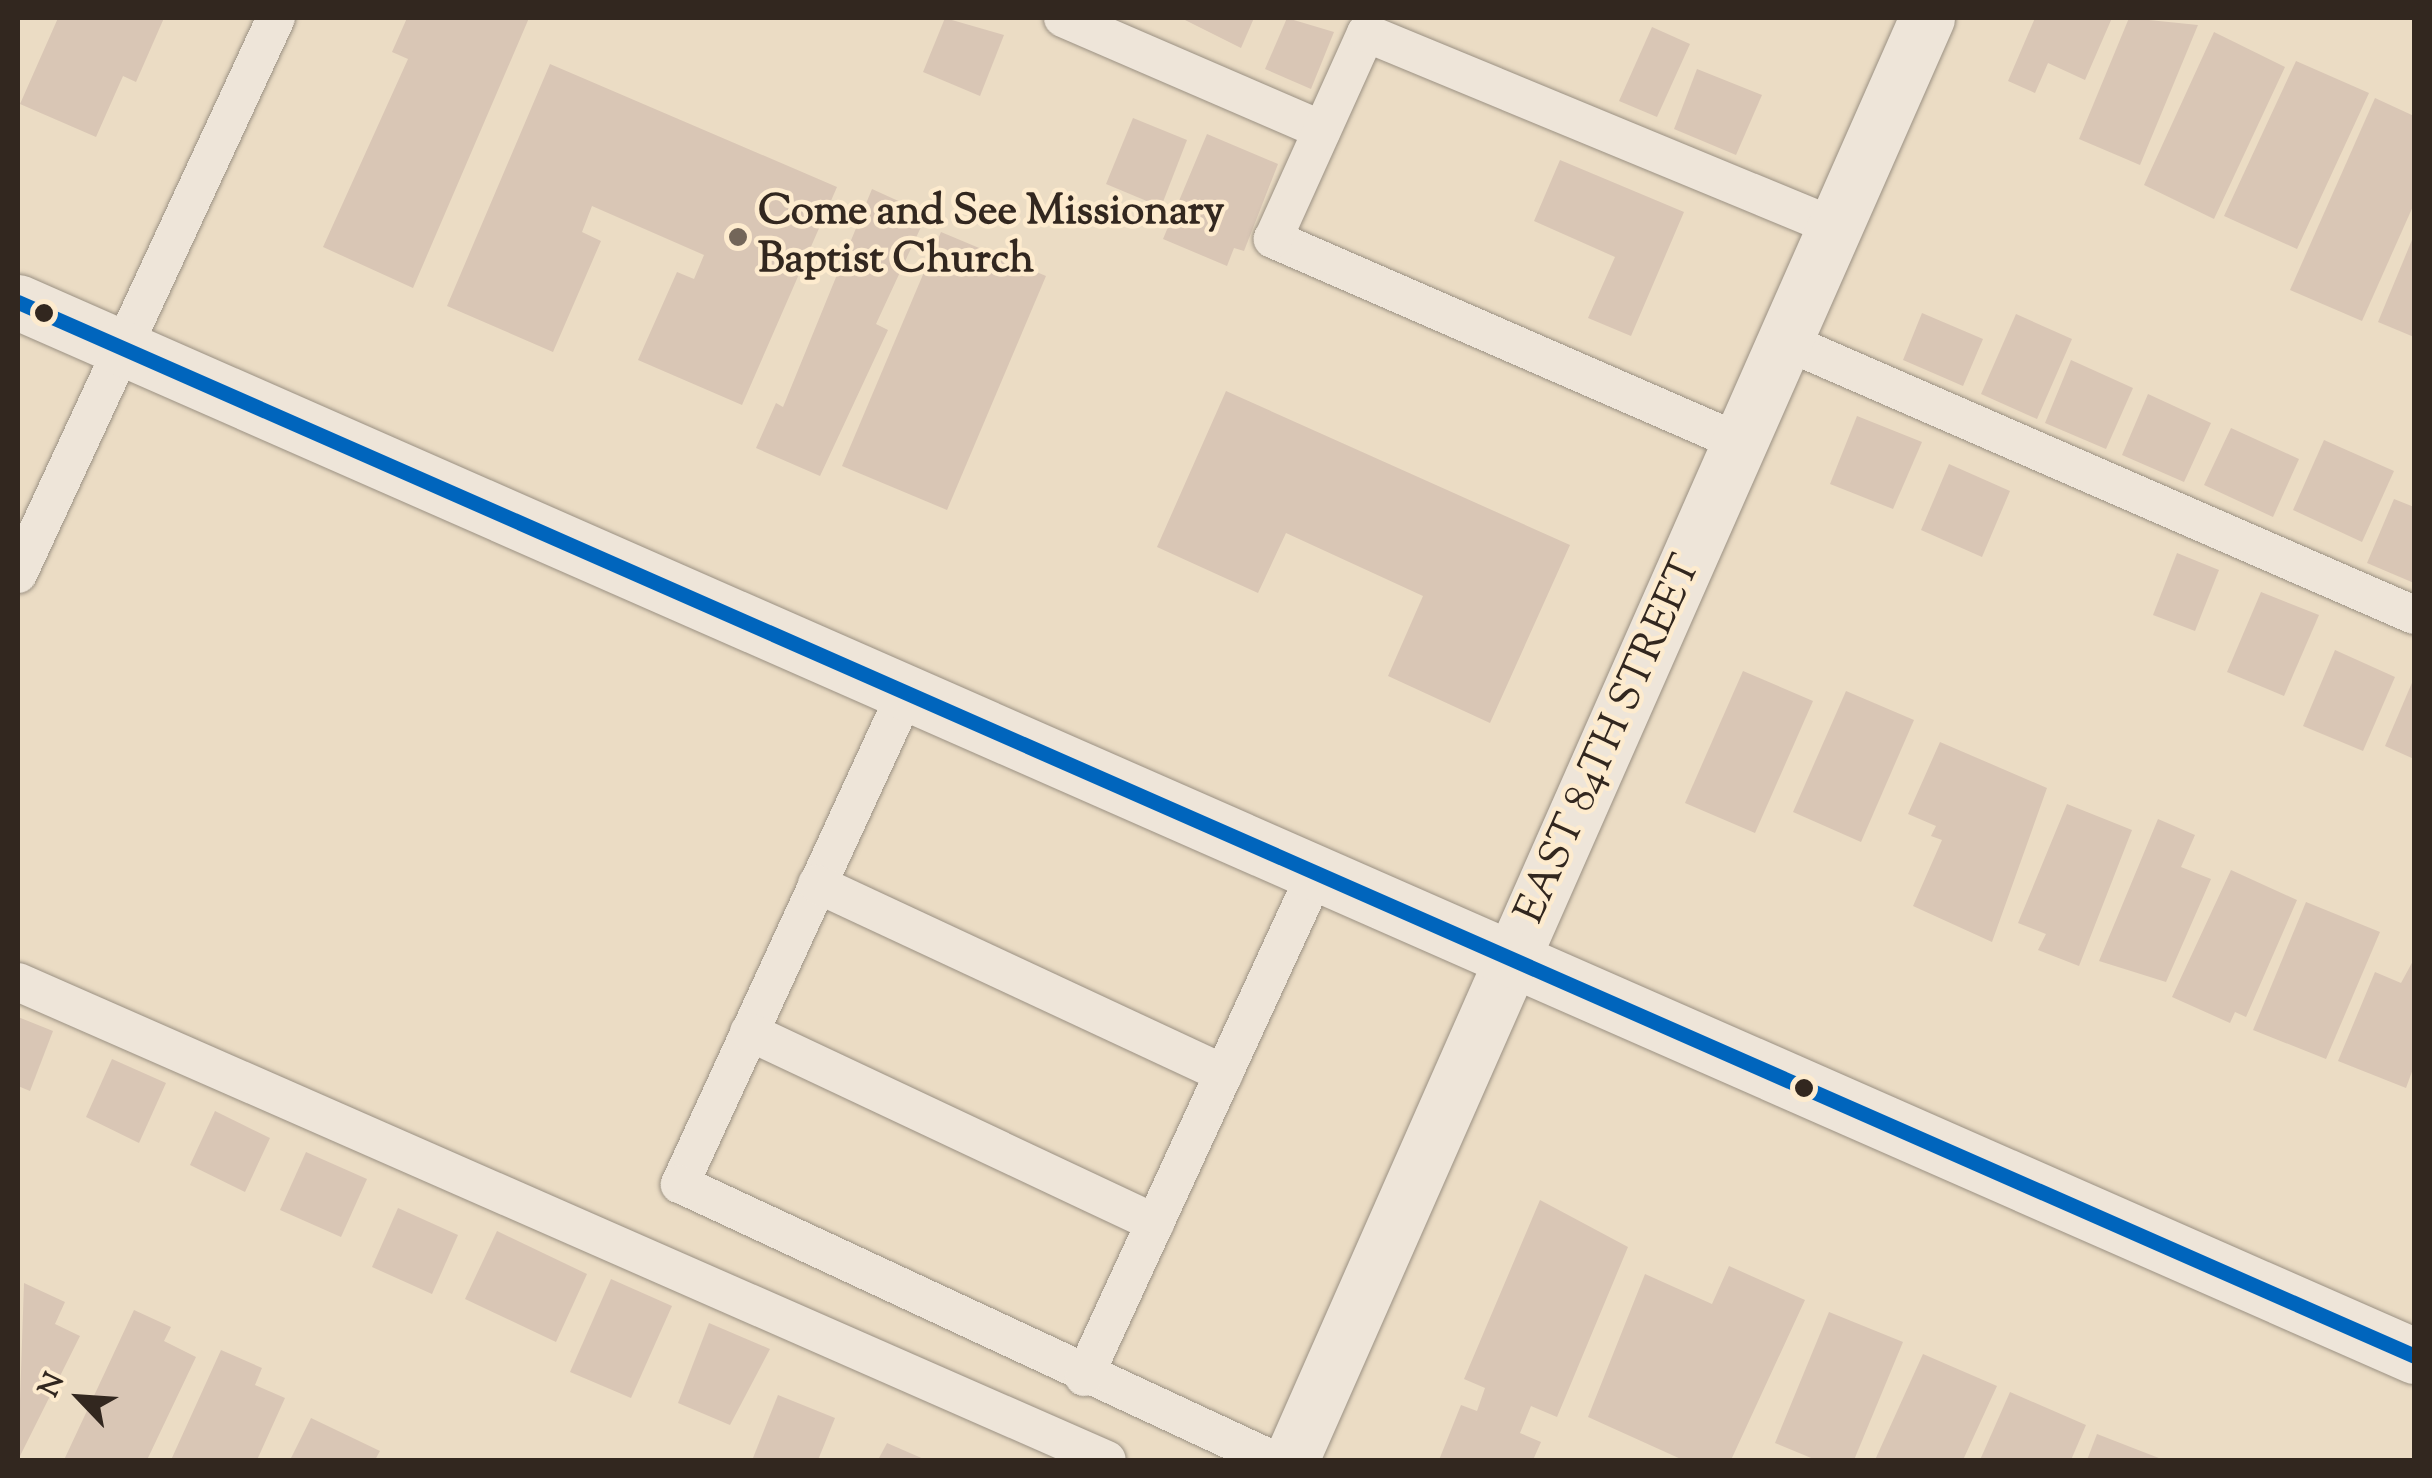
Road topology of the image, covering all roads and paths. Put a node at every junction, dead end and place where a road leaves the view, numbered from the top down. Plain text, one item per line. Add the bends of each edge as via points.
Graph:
1 (276, 18) edge
2 (1063, 18) edge
3 (1927, 18) edge
4 (1322, 130) junction
5 (1835, 228) junction
6 (18, 302) edge
7 (1785, 341) junction
8 (124, 349) junction
9 (1742, 442) junction
10 (18, 574) edge
11 (2414, 614) edge
12 (906, 693) junction
13 (1316, 873) junction
14 (817, 884) junction
15 (1513, 960) junction
16 (18, 982) edge
17 (750, 1032) junction
18 (1224, 1074) junction
19 (1155, 1224) junction
20 (2414, 1356) edge
21 (1084, 1377) junction
22 (1107, 1460) edge
23 (1274, 1460) edge
24 (1291, 1460) edge

1 - 8 lane
2 - 4 lane
3 - 5 street, EAST 84TH STREET
4 - 5 lane via 1366,33
4 - 9 lane via 1274,239
5 - 7 street, EAST 84TH STREET
6 - 8 street
7 - 9 street, EAST 84TH STREET
7 - 11 lane
8 - 10 lane
8 - 12 street
9 - 15 street, EAST 84TH STREET
12 - 13 street
12 - 14 lane
13 - 15 street
13 - 18 lane
14 - 17 lane
14 - 18 lane
15 - 20 street
15 - 24 street, EAST 84TH STREET
16 - 22 lane
17 - 19 lane
17 - 21 lane via 680,1184
18 - 19 lane
19 - 21 lane
21 - 23 lane

